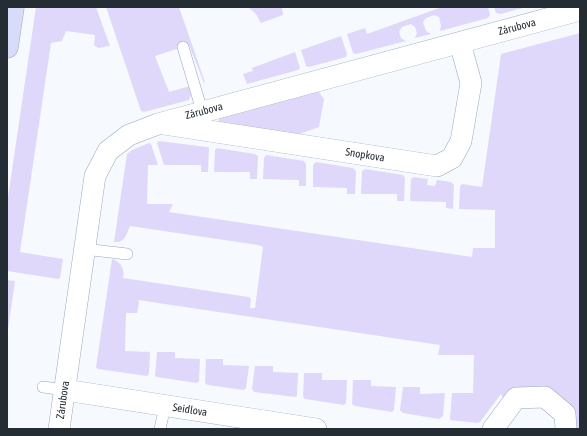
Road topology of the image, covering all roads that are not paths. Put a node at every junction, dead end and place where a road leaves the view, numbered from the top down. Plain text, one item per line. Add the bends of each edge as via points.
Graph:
1 (13, 7) edge
2 (580, 10) edge
3 (460, 43) junction
4 (7, 46) edge
5 (183, 47) dead end
6 (202, 111) junction
7 (158, 124) junction
8 (84, 249) junction
9 (127, 254) dead end
10 (43, 387) dead end
11 (65, 390) junction
12 (165, 406) junction
13 (59, 429) edge
14 (160, 429) edge
15 (316, 429) edge
16 (493, 429) edge
17 (566, 429) edge

1 - 4 street
2 - 3 street, Zárubova
3 - 6 street, Zárubova
3 - 7 street, Snopkova via 472,83 461,141 452,158 437,166
5 - 6 lane
6 - 7 street, Zárubova
7 - 8 street, Zárubova via 129,135 108,150 95,176
8 - 9 lane
8 - 11 street, Zárubova
10 - 11 lane
11 - 12 street, Seidlova
11 - 13 street, Zárubova
12 - 14 lane
12 - 15 street, Seidlova
16 - 17 street via 516,398 545,397 565,414

